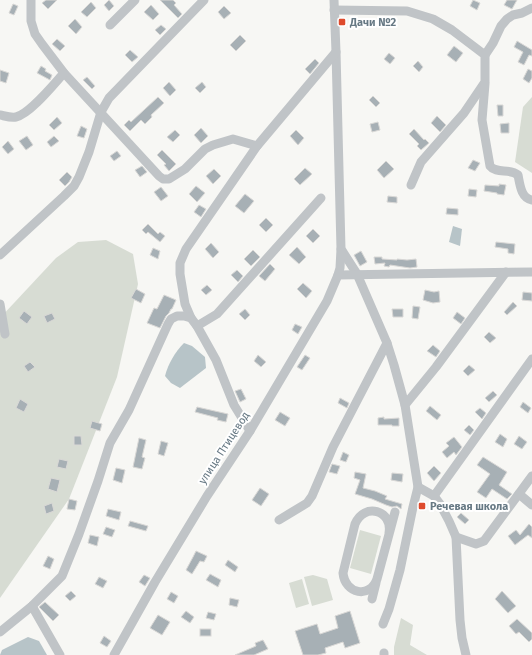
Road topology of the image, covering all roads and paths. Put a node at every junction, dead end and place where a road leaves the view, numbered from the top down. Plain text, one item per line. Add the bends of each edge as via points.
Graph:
1 (31, 0) edge
2 (135, 0) edge
3 (204, 0) edge
4 (334, 0) edge
5 (532, 8) edge
6 (334, 10) junction
7 (110, 26) dead end
8 (336, 52) junction
9 (485, 55) junction
10 (64, 73) junction
11 (485, 82) junction
12 (101, 112) junction
13 (0, 115) edge
14 (257, 146) junction
15 (410, 186) dead end
16 (321, 198) dead end
17 (532, 200) edge
18 (341, 249) junction
19 (0, 255) edge
20 (506, 272) junction
21 (532, 272) edge
22 (357, 274) junction
23 (338, 275) junction
24 (0, 304) edge
25 (191, 318) junction
26 (197, 326) junction
27 (5, 334) dead end
28 (387, 343) junction
29 (532, 359) edge
30 (405, 405) junction
31 (250, 431) junction
32 (532, 476) edge
33 (418, 487) junction
34 (519, 494) junction
35 (434, 496) junction
36 (532, 505) edge
37 (395, 512) dead end
38 (279, 520) dead end
39 (389, 533) junction
40 (456, 537) junction
41 (377, 578) junction
42 (372, 599) dead end
43 (32, 606) junction
44 (383, 624) dead end
45 (0, 632) edge
46 (60, 655) edge
47 (114, 655) edge
48 (466, 655) edge

1 - 10 street via 31,21 35,34
2 - 7 street
3 - 12 street via 109,98
4 - 6 street, улица Птицевод
5 - 9 street via 507,18
6 - 8 street, улица Птицевод
6 - 9 street via 407,11 433,19
8 - 14 street
8 - 18 street, улица Птицевод
9 - 11 street
10 - 12 street
10 - 13 street via 28,110 16,116
11 - 15 street via 464,114 421,162
11 - 17 street via 482,120 490,166 494,170 512,171 518,175 525,196
12 - 14 street via 163,179 169,179 185,169 214,144 233,139
12 - 19 street via 89,152 74,186
14 - 25 street via 186,249 180,263 185,304
16 - 26 street via 217,314
18 - 22 street
18 - 23 street, улица Птицевод
20 - 21 street
20 - 22 street
20 - 30 street
22 - 23 street
22 - 28 street
23 - 31 street, улица Птицевод via 327,301
24 - 27 street
25 - 26 street
25 - 43 street via 177,316 168,324 129,410 110,444 62,576
26 - 31 street via 216,360 234,404
28 - 30 street
28 - 38 street via 333,447 312,496 307,503
29 - 35 street
30 - 33 street
31 - 47 street, улица Птицевод via 155,582
32 - 34 street
33 - 35 street
33 - 44 street via 400,570
34 - 36 street
34 - 40 street via 484,540 476,544
35 - 40 street
37 - 39 street
39 - 41 street
39 - 41 street via 390,525 386,518 373,511 365,512 355,524 343,570 344,581 349,588 360,592 371,588
40 - 48 street via 460,626
41 - 42 street
43 - 45 street
43 - 46 street

